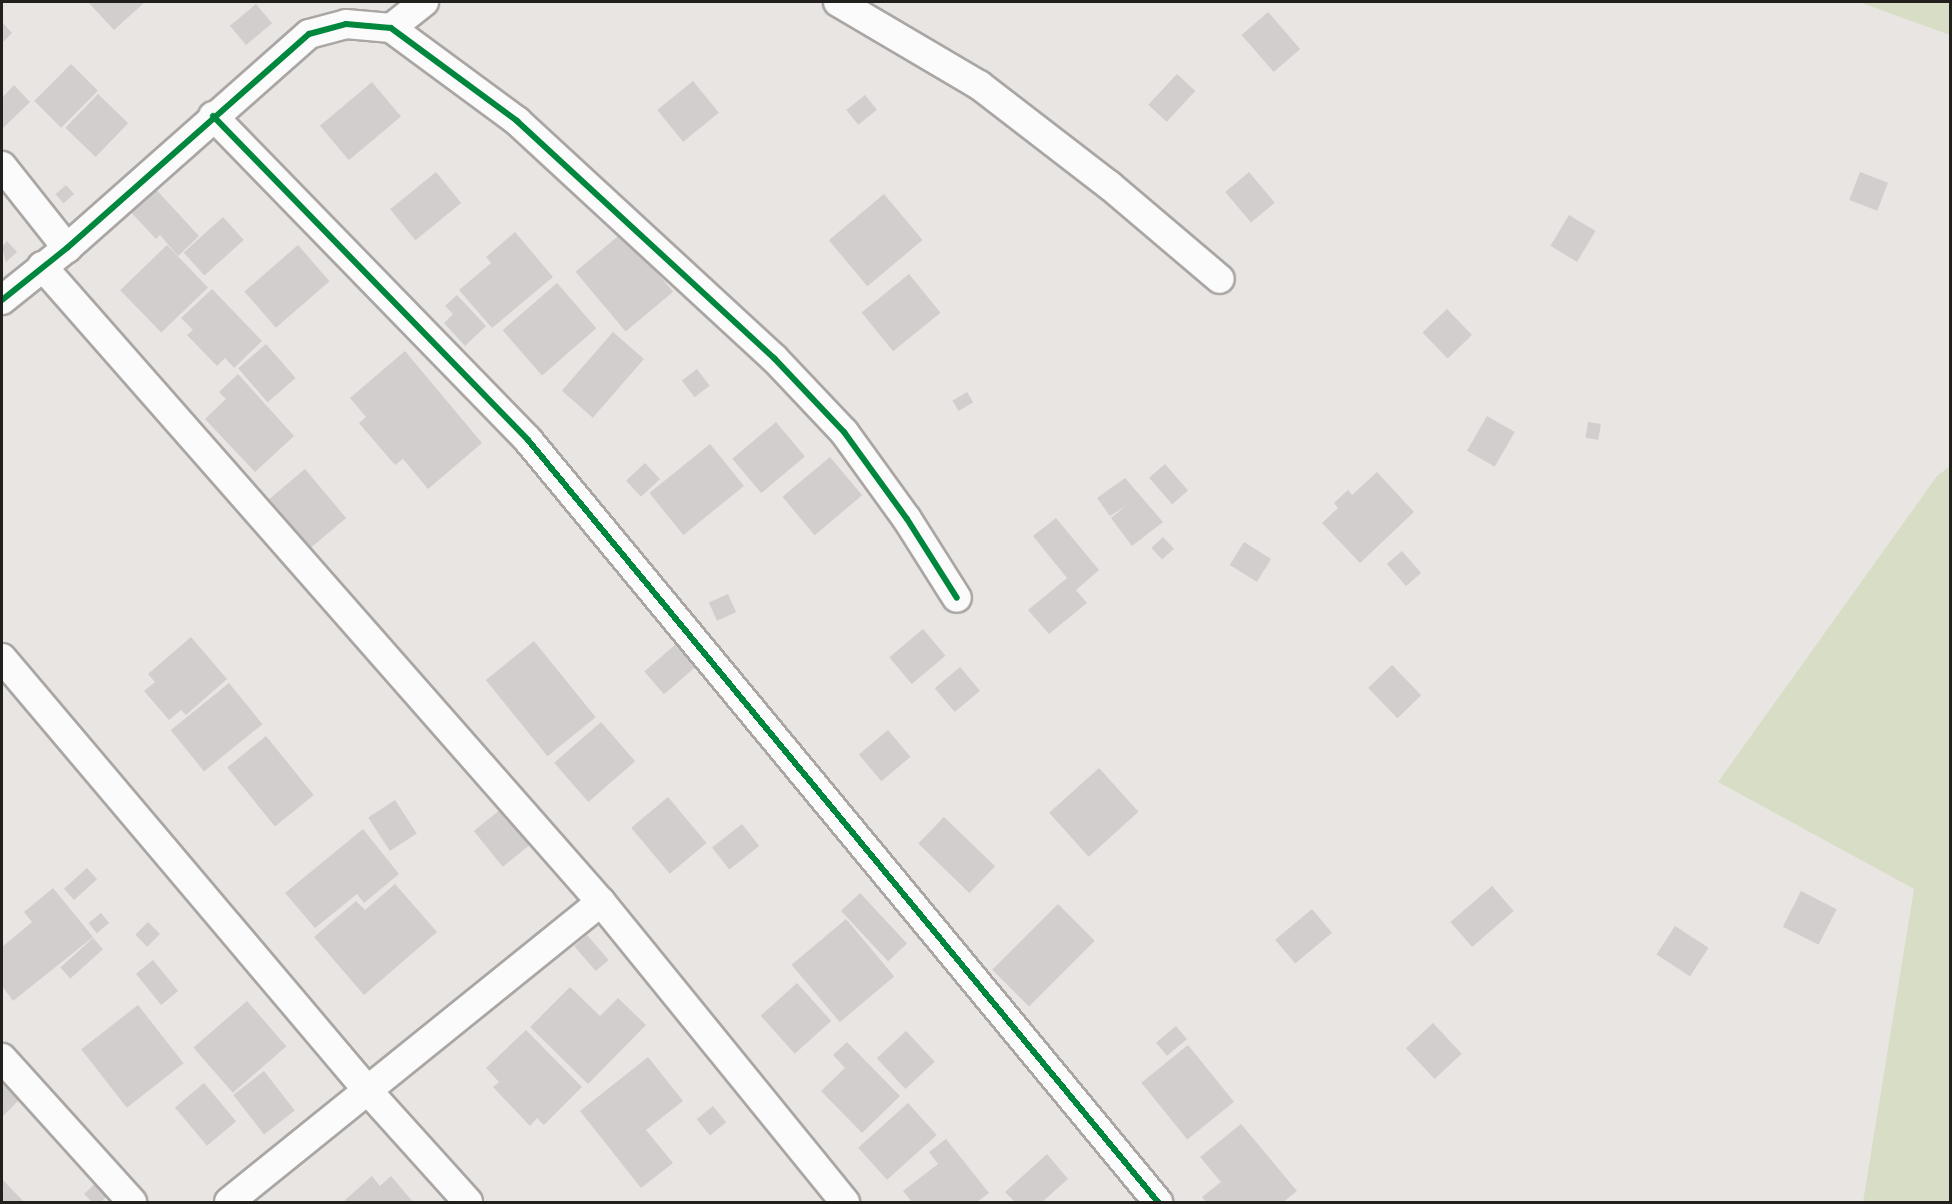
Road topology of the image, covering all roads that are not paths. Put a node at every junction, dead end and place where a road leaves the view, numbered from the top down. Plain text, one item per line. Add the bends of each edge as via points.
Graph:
1 (424, 2) edge
2 (838, 2) edge
3 (391, 28) junction
4 (213, 116) junction
5 (2, 166) edge
6 (67, 248) junction
7 (42, 266) junction
8 (1220, 279) dead end
9 (2, 300) edge
10 (957, 598) dead end
11 (2, 658) edge
12 (602, 902) junction
13 (2, 1058) edge
14 (369, 1092) junction
15 (132, 1203) edge
16 (229, 1203) edge
17 (468, 1203) edge
18 (845, 1203) edge
19 (1158, 1203) edge

1 - 3 street
2 - 8 street via 979,85 1109,185
3 - 4 street via 371,23 346,24 309,34
3 - 10 street via 517,121 774,358 844,432 907,519
4 - 6 street
4 - 19 street via 528,440
5 - 6 street
6 - 7 street
7 - 9 street
7 - 12 street
11 - 14 street
12 - 14 street
12 - 18 street
13 - 15 street
14 - 16 street
14 - 17 street

